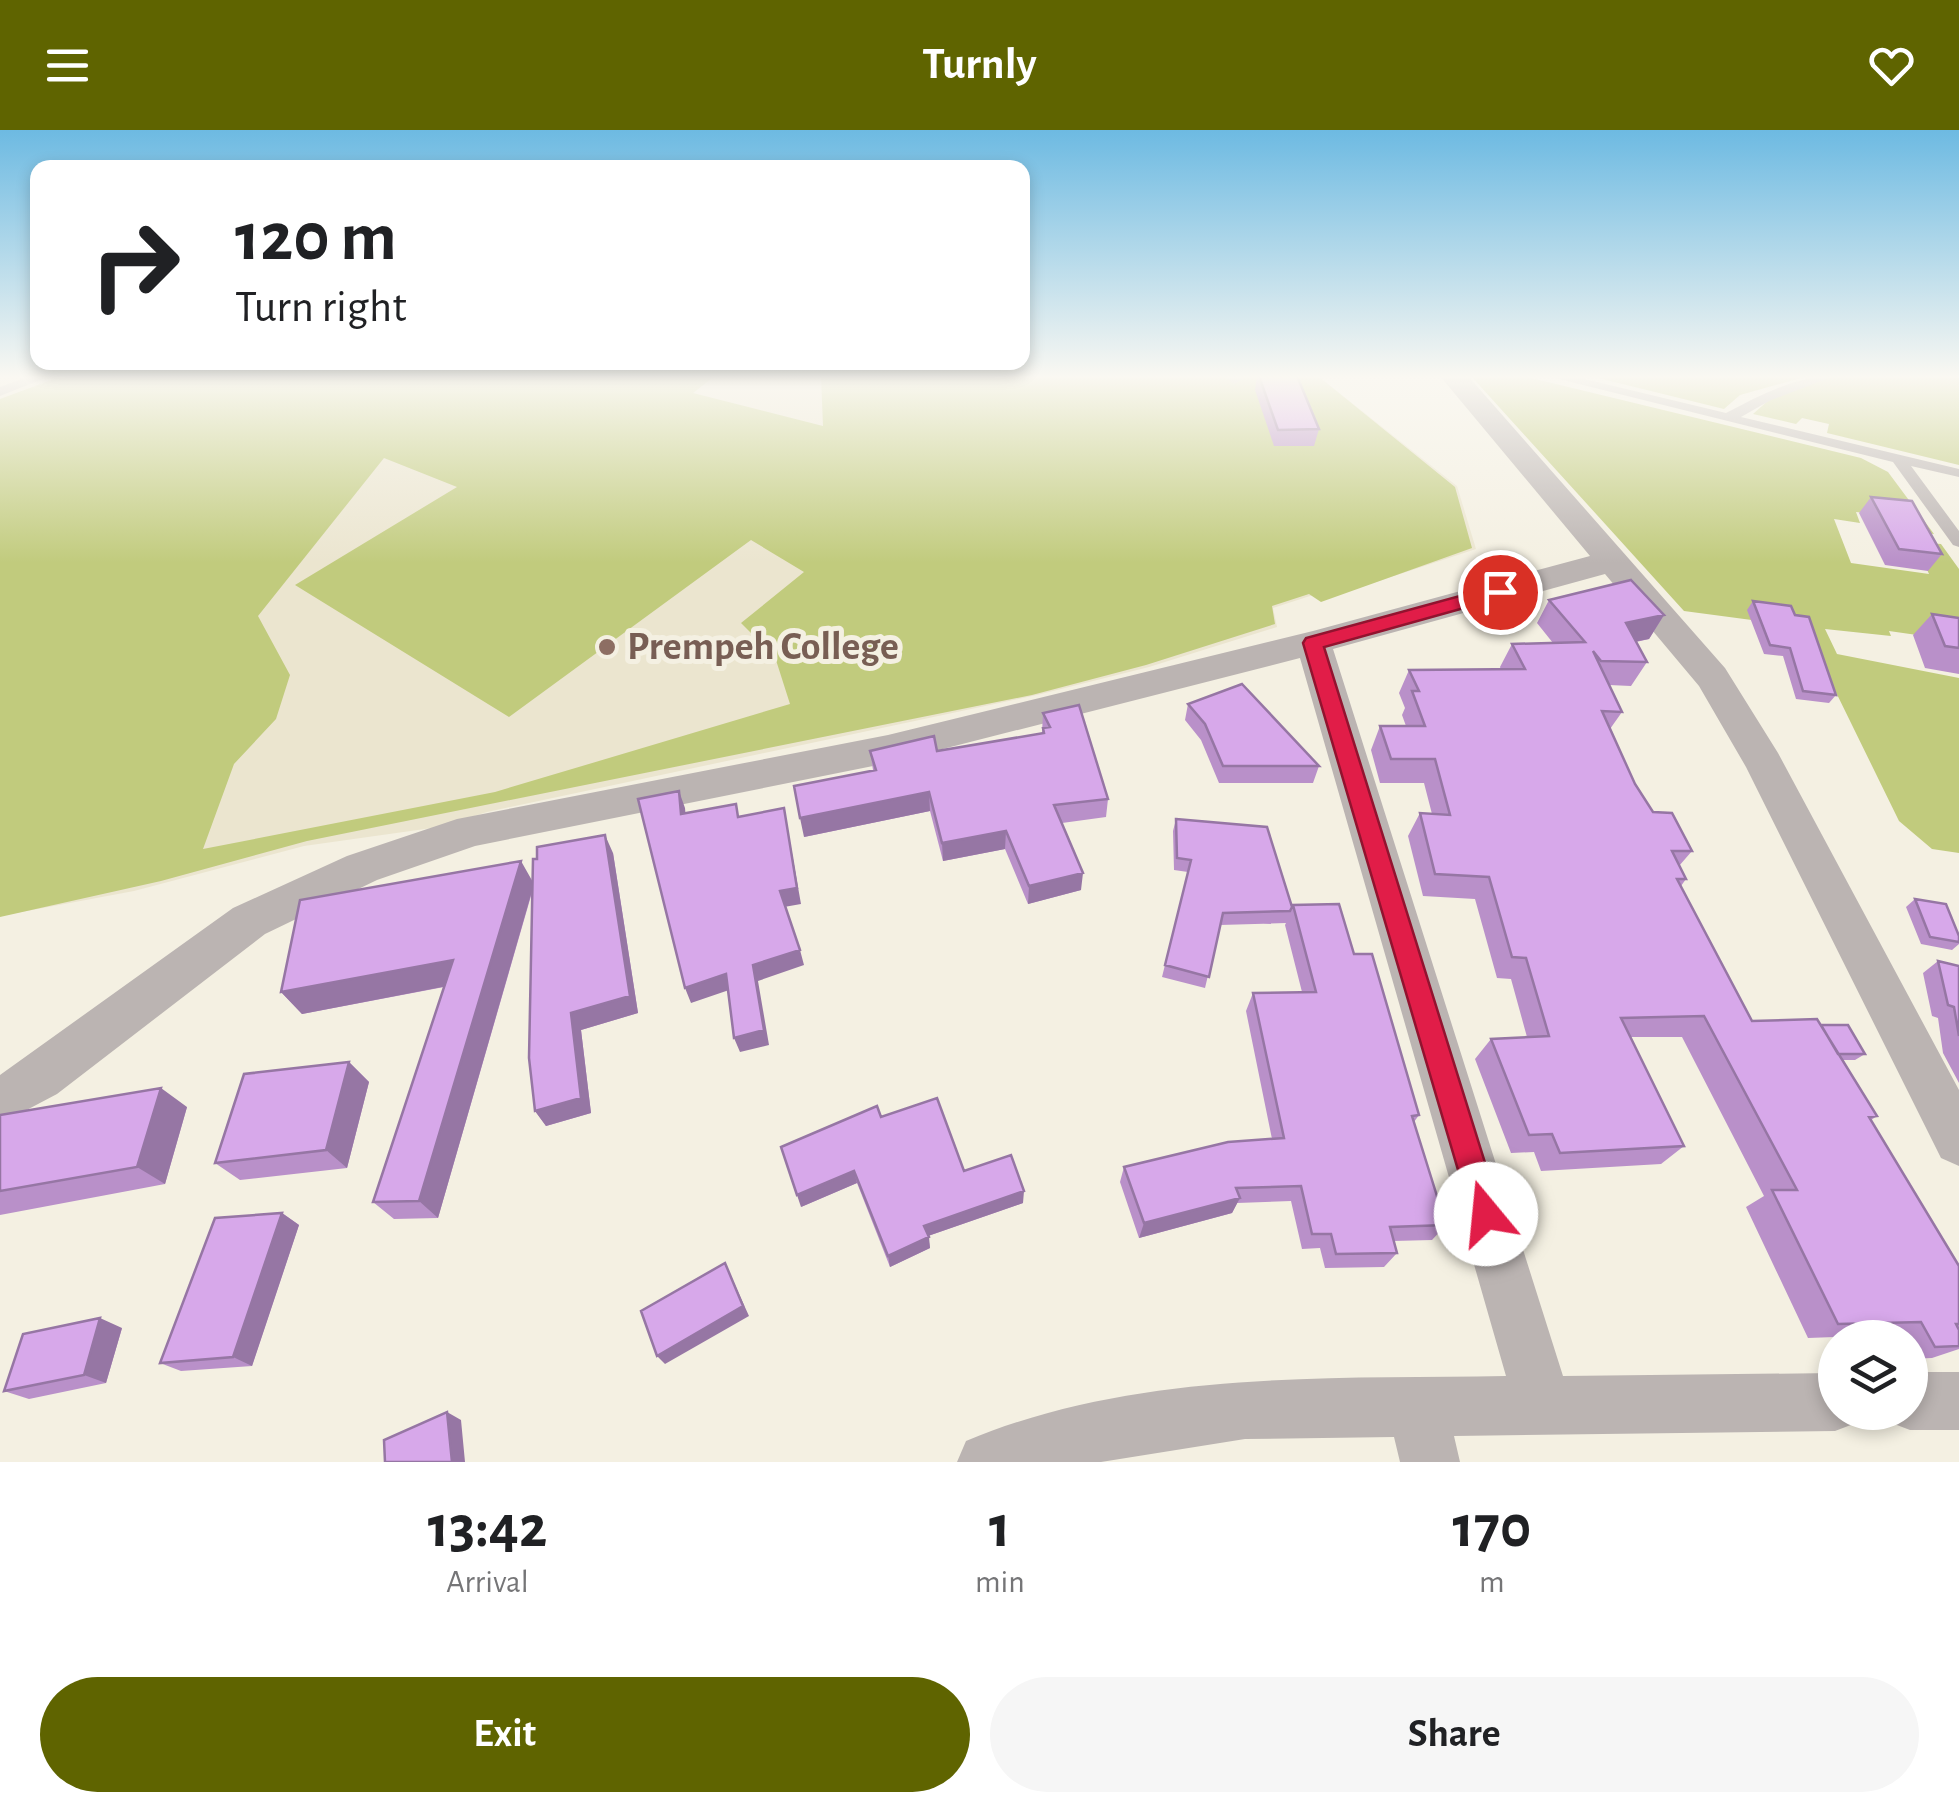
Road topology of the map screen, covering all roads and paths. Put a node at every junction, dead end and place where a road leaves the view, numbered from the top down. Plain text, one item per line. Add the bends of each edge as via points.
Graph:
1 (1504, 438) edge
2 (1817, 438) edge
3 (1898, 458) junction
4 (1959, 473) edge
5 (1959, 542) edge
6 (1612, 561) junction
7 (1313, 643) junction
8 (0, 1101) edge
9 (1959, 1140) edge
10 (1959, 1400) edge
11 (1928, 1401) edge
12 (1818, 1402) edge
13 (1544, 1404) junction
14 (1417, 1405) junction
15 (987, 1462) edge
16 (1430, 1462) edge

1 - 6 street
2 - 3 lane
3 - 4 lane
3 - 5 lane
6 - 7 street
6 - 9 street via 1712,678 1755,749
7 - 8 street via 888,750 436,842 249,920
7 - 13 street
10 - 11 street
12 - 13 street
13 - 14 street
14 - 15 street via 1245,1409 1157,1419
14 - 16 street

